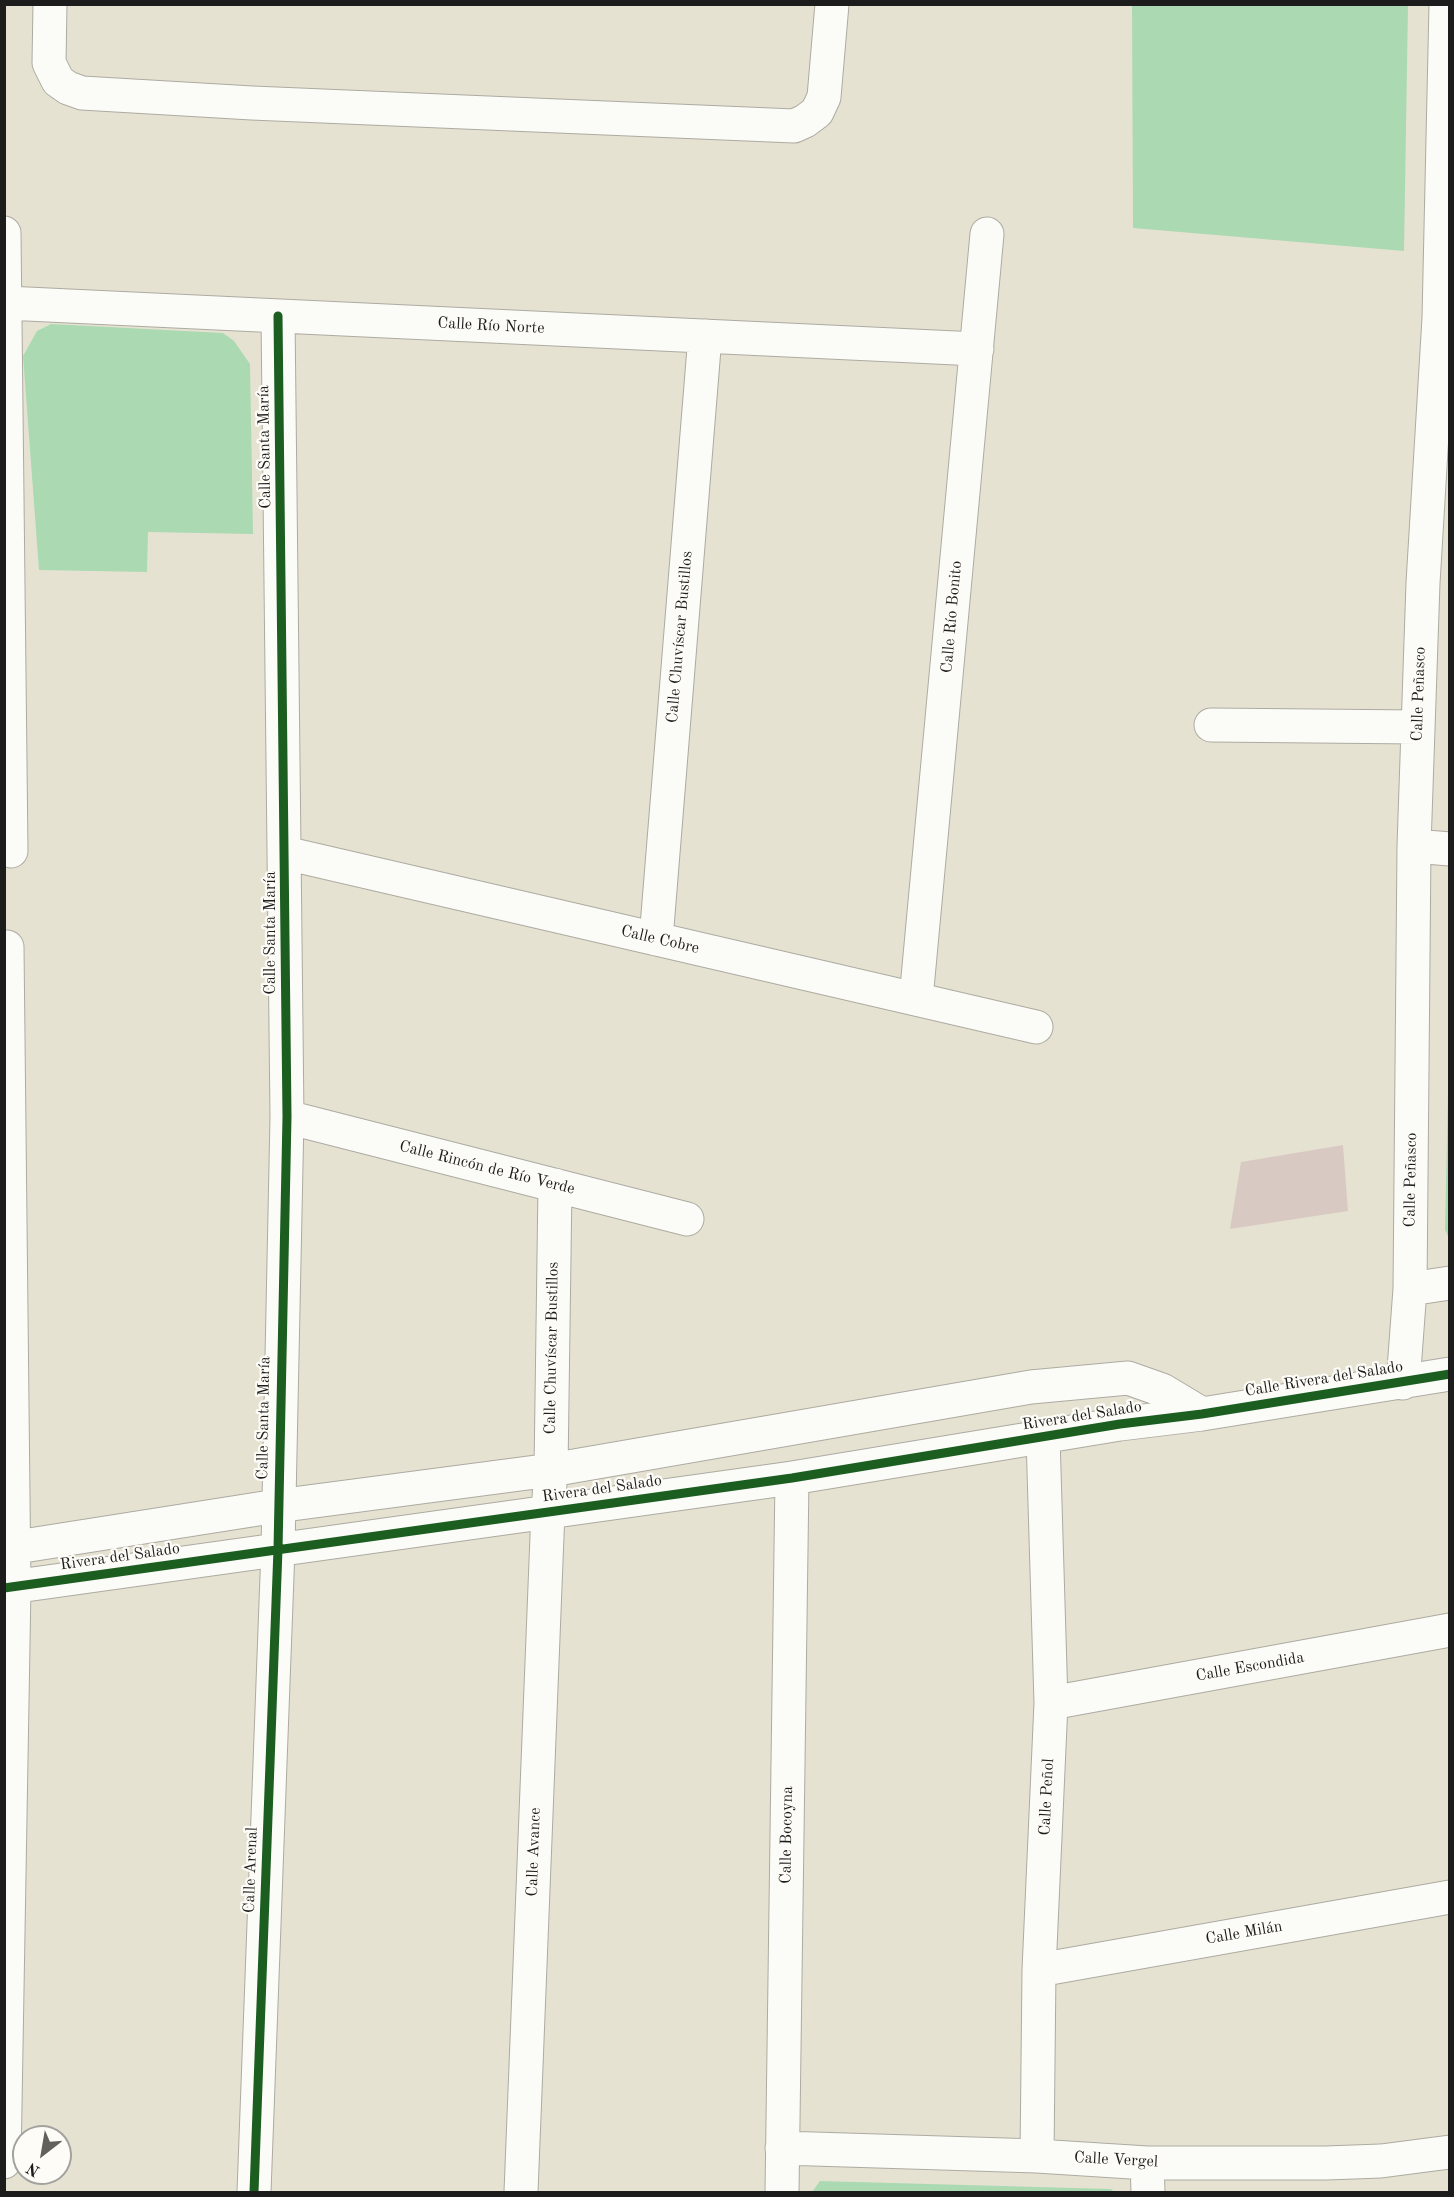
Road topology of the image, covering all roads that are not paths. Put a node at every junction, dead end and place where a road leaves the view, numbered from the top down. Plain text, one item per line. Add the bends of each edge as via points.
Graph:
1 (50, 4) edge
2 (832, 4) edge
3 (1446, 4) edge
4 (1447, 54) edge
5 (4, 233) edge
6 (987, 234) dead end
7 (6, 303) edge
8 (278, 316) junction
9 (1444, 318) edge
10 (705, 336) junction
11 (976, 349) junction
12 (1436, 584) edge
13 (1211, 725) dead end
14 (1418, 728) junction
15 (1414, 846) junction
16 (1449, 849) edge
17 (11, 851) dead end
18 (285, 853) junction
19 (656, 939) junction
20 (7, 947) dead end
21 (916, 999) junction
22 (1036, 1027) dead end
23 (287, 1117) junction
24 (555, 1185) junction
25 (687, 1220) dead end
26 (1449, 1283) edge
27 (1410, 1290) junction
28 (1449, 1374) edge
29 (1403, 1383) junction
30 (1202, 1413) junction
31 (1042, 1437) junction
32 (551, 1470) junction
33 (792, 1478) junction
34 (277, 1506) junction
35 (548, 1511) junction
36 (8, 1549) edge
37 (278, 1550) junction
38 (9, 1588) edge
39 (1449, 1630) edge
40 (1051, 1703) junction
41 (1449, 1897) edge
42 (1039, 1970) junction
43 (783, 2148) junction
44 (1449, 2152) edge
45 (1037, 2156) junction
46 (4, 2162) edge
47 (1147, 2178) edge
48 (254, 2193) edge
49 (521, 2193) edge
50 (782, 2193) edge

1 - 2 street via 49,63 58,81 82,93 794,126 817,112 824,97
3 - 4 street, Calle Peñasco
4 - 9 street, Calle Peñasco
5 - 7 street
6 - 11 street, Calle Río Bonito
7 - 8 street, Calle Río Norte
7 - 17 street
8 - 10 street, Calle Río Norte
8 - 18 street, Calle Santa María
9 - 12 street, Calle Peñasco
10 - 11 street, Calle Río Norte
10 - 19 street, Calle Chuvíscar Bustillos
11 - 21 street, Calle Río Bonito
12 - 14 street, Calle Peñasco
13 - 14 street
14 - 15 street, Calle Peñasco
15 - 16 street
15 - 27 street, Calle Peñasco
18 - 19 street, Calle Cobre
18 - 23 street, Calle Santa María
19 - 21 street, Calle Cobre
20 - 36 street
21 - 22 street, Calle Cobre
23 - 24 street, Calle Rincón de Río Verde
23 - 34 street, Calle Santa María
24 - 25 street, Calle Rincón de Río Verde
24 - 32 street, Calle Chuvíscar Bustillos
26 - 27 street
27 - 29 street, Calle Peñasco
28 - 29 street, Calle Rivera del Salado
29 - 30 street, Calle Rivera del Salado
30 - 31 street, Rivera del Salado
30 - 32 street, Rivera del Salado via 1145,1383 1106,1378 1031,1387
31 - 33 street, Rivera del Salado
31 - 40 street, Calle Peñol
32 - 34 street, Rivera del Salado
32 - 35 street, Calle Chuvíscar Bustillos
33 - 35 street, Rivera del Salado
33 - 43 street, Calle Bocoyna
34 - 36 street, Rivera del Salado
34 - 37 street, Calle Santa María
35 - 37 street, Rivera del Salado
35 - 49 street, Calle Avance
36 - 38 street
37 - 38 street, Rivera del Salado
37 - 48 street, Calle Arenal
38 - 46 street
39 - 40 street, Calle Escondida
40 - 42 street, Calle Peñol
41 - 42 street, Calle Milán
42 - 45 street, Calle Peñol
43 - 45 street, Calle Vergel
43 - 50 street, Calle Bocoyna
44 - 47 street, Calle Vergel via 1380,2161
45 - 47 street, Calle Vergel

